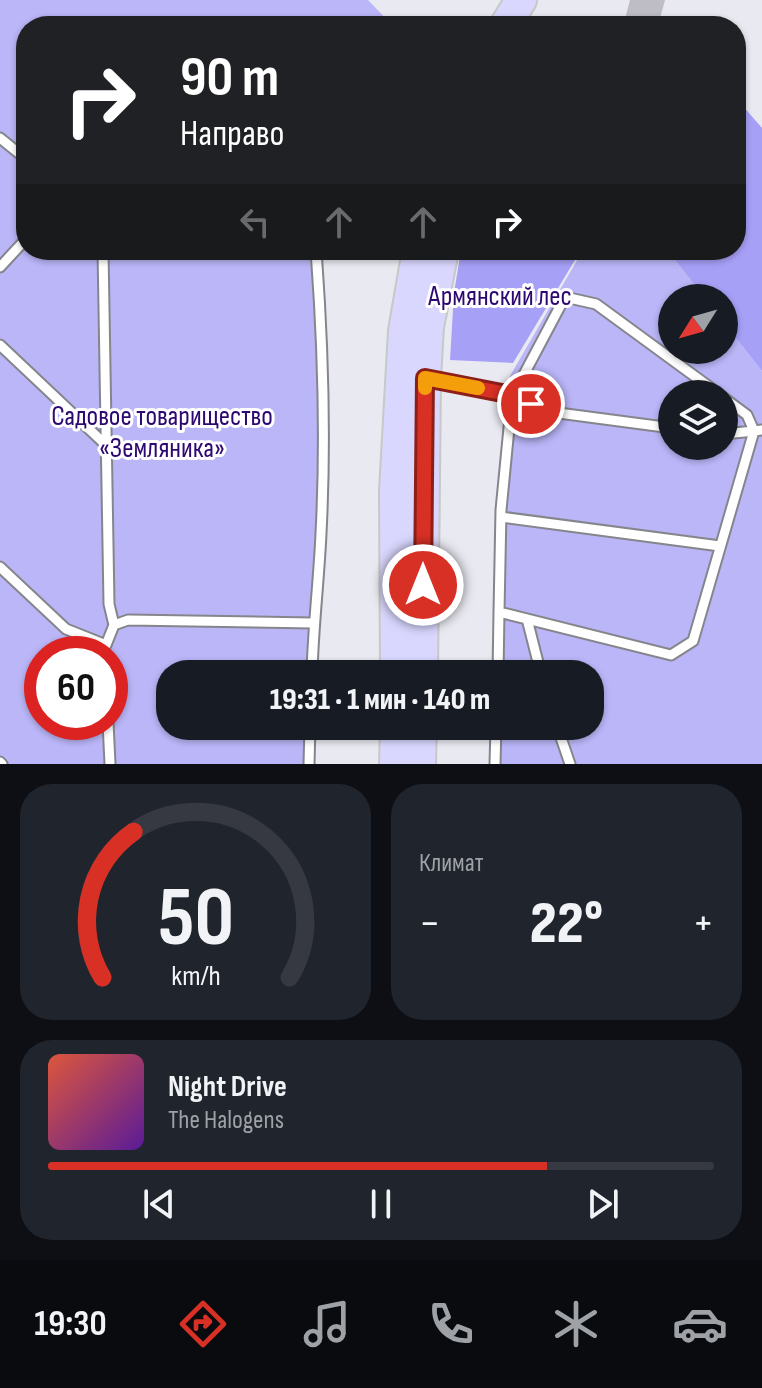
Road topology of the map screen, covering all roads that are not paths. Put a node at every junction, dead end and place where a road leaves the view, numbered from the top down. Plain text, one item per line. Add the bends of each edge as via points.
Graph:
1 (0, 138) edge
2 (16, 151) edge
3 (16, 250) edge
4 (103, 260) edge
5 (317, 260) edge
6 (416, 260) edge
7 (441, 260) edge
8 (0, 267) edge
9 (0, 345) edge
10 (425, 378) junction
11 (700, 380) edge
12 (512, 397) junction
13 (738, 408) edge
14 (658, 426) edge
15 (758, 430) edge
16 (738, 432) edge
17 (107, 446) junction
18 (501, 517) junction
19 (720, 546) junction
20 (0, 567) edge
21 (499, 612) junction
22 (527, 619) junction
23 (313, 623) junction
24 (114, 625) junction
25 (79, 636) edge
26 (110, 636) edge
27 (312, 660) edge
28 (396, 660) edge
29 (422, 660) edge
30 (498, 660) edge
31 (537, 660) edge
32 (109, 740) edge
33 (310, 740) edge
34 (396, 740) edge
35 (421, 740) edge
36 (496, 740) edge
37 (562, 740) edge
38 (110, 764) edge
39 (309, 764) edge
40 (395, 764) edge
41 (420, 764) edge
42 (495, 764) edge
43 (570, 764) edge

1 - 2 lane
3 - 8 lane
4 - 17 lane
5 - 23 lane via 324,434
6 - 28 main road via 403,345 395,491
7 - 10 main road
9 - 17 lane
10 - 12 lane
10 - 29 main road
11 - 12 lane via 596,304 565,297
12 - 14 lane via 551,412
12 - 18 lane
13 - 15 lane
15 - 16 lane
15 - 19 lane
17 - 24 lane via 109,604
18 - 19 lane
18 - 21 lane
19 - 22 lane via 693,641 671,655
20 - 25 lane
21 - 22 lane
21 - 30 lane
22 - 31 lane
23 - 24 lane via 128,620
23 - 27 lane
24 - 26 lane
32 - 38 lane
33 - 39 lane
34 - 40 main road
35 - 41 main road
36 - 42 lane
37 - 43 lane

